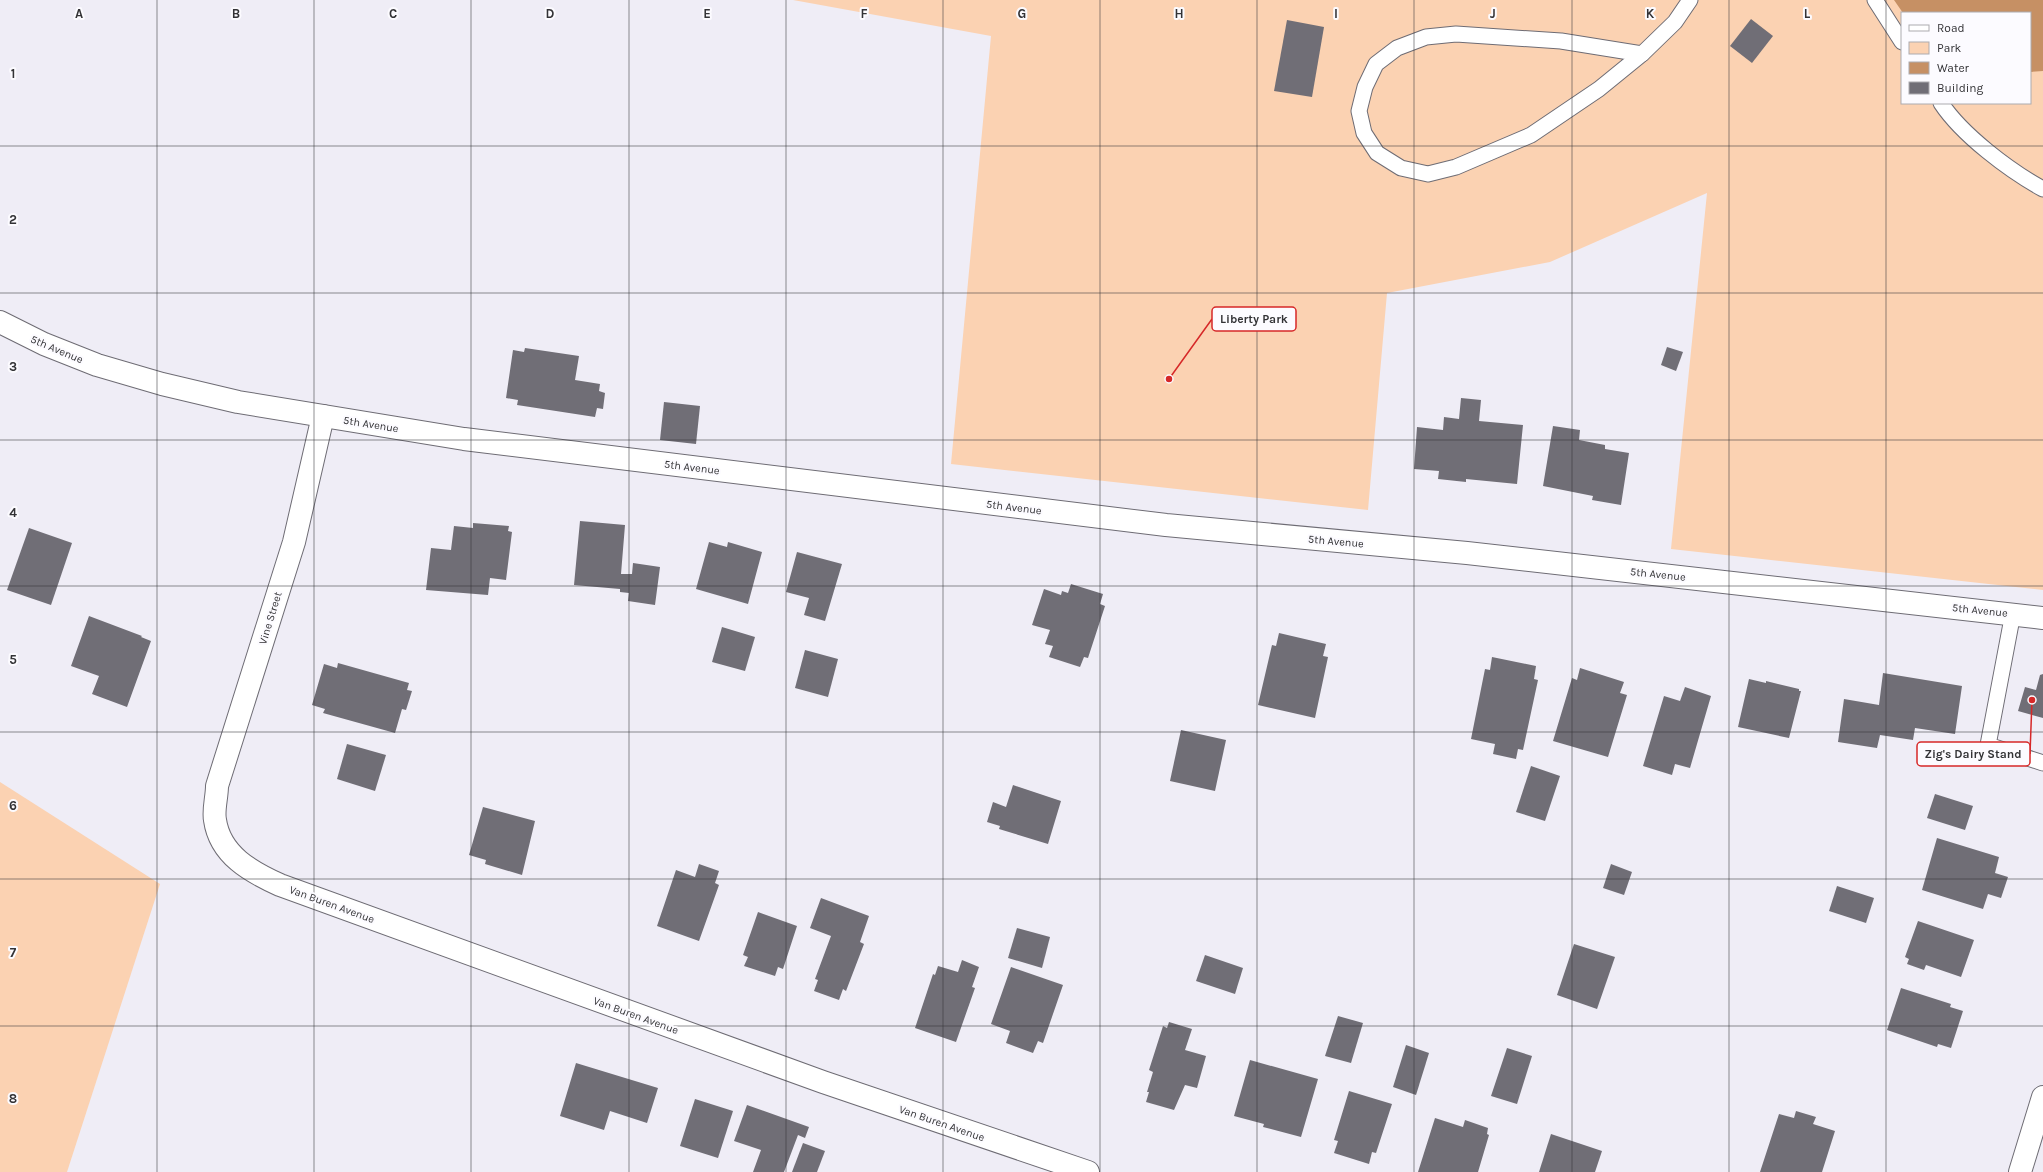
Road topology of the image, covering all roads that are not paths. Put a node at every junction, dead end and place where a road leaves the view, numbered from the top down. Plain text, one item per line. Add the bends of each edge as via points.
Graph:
1 (1690, 0) edge
2 (1874, 0) edge
3 (1901, 40) edge
4 (1642, 54) junction
5 (1942, 104) edge
6 (2043, 189) edge
7 (0, 322) edge
8 (323, 416) junction
9 (2013, 613) junction
10 (2043, 618) edge
11 (2043, 763) edge
12 (215, 819) joint
13 (2043, 1097) edge
14 (1059, 1168) edge
15 (1088, 1172) edge
16 (2020, 1172) edge

1 - 4 lane via 1675,22
2 - 3 lane
4 - 4 lane via 1599,89 1531,134 1456,167 1428,174 1402,168 1377,153 1364,133 1359,111 1365,87 1376,64 1397,48 1426,37 1456,34 1546,40
5 - 6 lane via 1965,130 2001,162
7 - 8 street, 5th Avenue via 44,344 97,365 162,384 238,402
8 - 9 street, 5th Avenue via 472,440 1166,525 1467,553
8 - 12 street, Vine Street via 294,542 217,786
9 - 10 street, 5th Avenue
9 - 11 lane via 1988,746
12 - 14 street, Van Buren Avenue via 220,839 232,855 254,874 280,885
13 - 16 street
14 - 15 street, Van Buren Avenue

